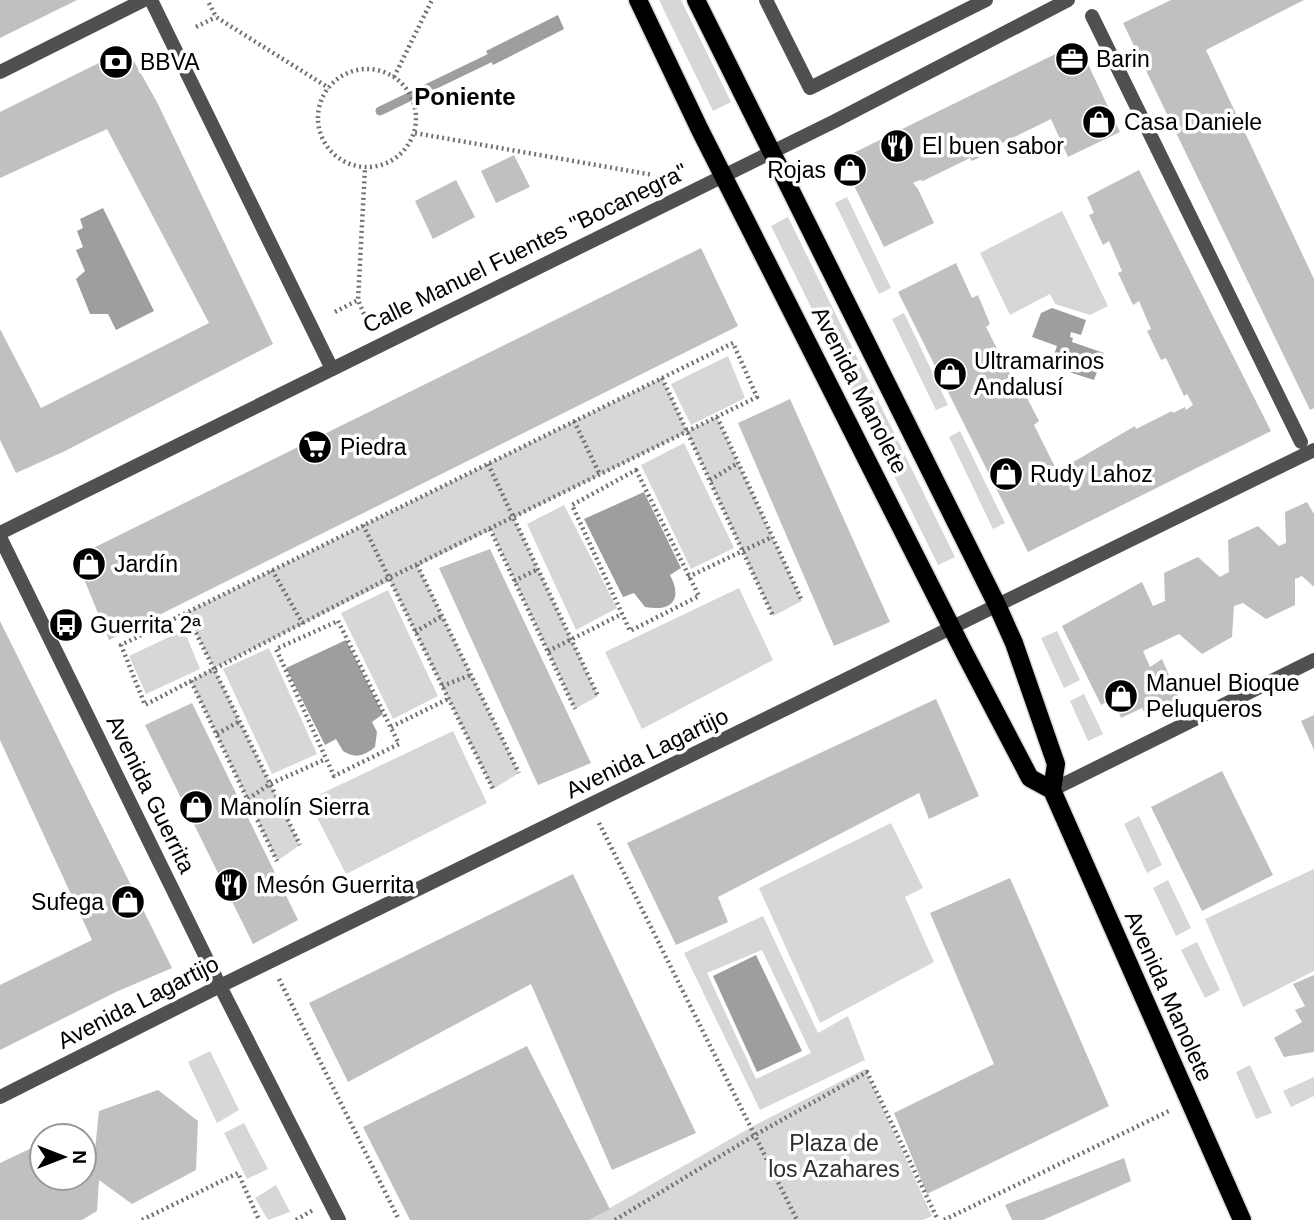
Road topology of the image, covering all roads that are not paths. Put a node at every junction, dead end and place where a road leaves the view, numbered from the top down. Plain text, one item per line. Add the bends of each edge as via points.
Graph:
1 (144, 0) edge
2 (151, 0) edge
3 (638, 0) edge
4 (696, 0) edge
5 (766, 0) edge
6 (986, 0) edge
7 (1068, 0) edge
8 (1092, 16) dead end
9 (0, 72) edge
10 (772, 152) junction
11 (724, 175) junction
12 (331, 369) junction
13 (1301, 442) dead end
14 (1314, 450) edge
15 (0, 535) edge
16 (997, 605) junction
17 (953, 628) junction
18 (1314, 660) edge
19 (1052, 790) junction
20 (220, 986) junction
21 (0, 1097) edge
22 (340, 1220) edge
23 (1242, 1220) edge

1 - 9 street
2 - 12 street
3 - 11 main road, Avenida Manolete
4 - 10 main road, Avenida Manolete
5 - 6 street via 810,88
7 - 10 street, Calle Manuel Fuentes "Bocanegra"
8 - 13 street
10 - 11 street, Calle Manuel Fuentes "Bocanegra"
10 - 16 main road, Avenida Manolete
11 - 12 street, Calle Manuel Fuentes "Bocanegra"
11 - 17 main road, Avenida Manolete
12 - 15 street, Calle Manuel Fuentes "Bocanegra"
14 - 16 street, Avenida Lagartijo
15 - 20 street, Avenida Guerrita
16 - 17 street, Avenida Lagartijo
16 - 19 main road, Avenida Manolete via 1056,764
17 - 19 main road, Avenida Manolete via 1030,778
17 - 20 street, Avenida Lagartijo
18 - 19 street
19 - 23 main road, Avenida Manolete
20 - 21 street, Avenida Lagartijo
20 - 22 street, Avenida Guerrita

